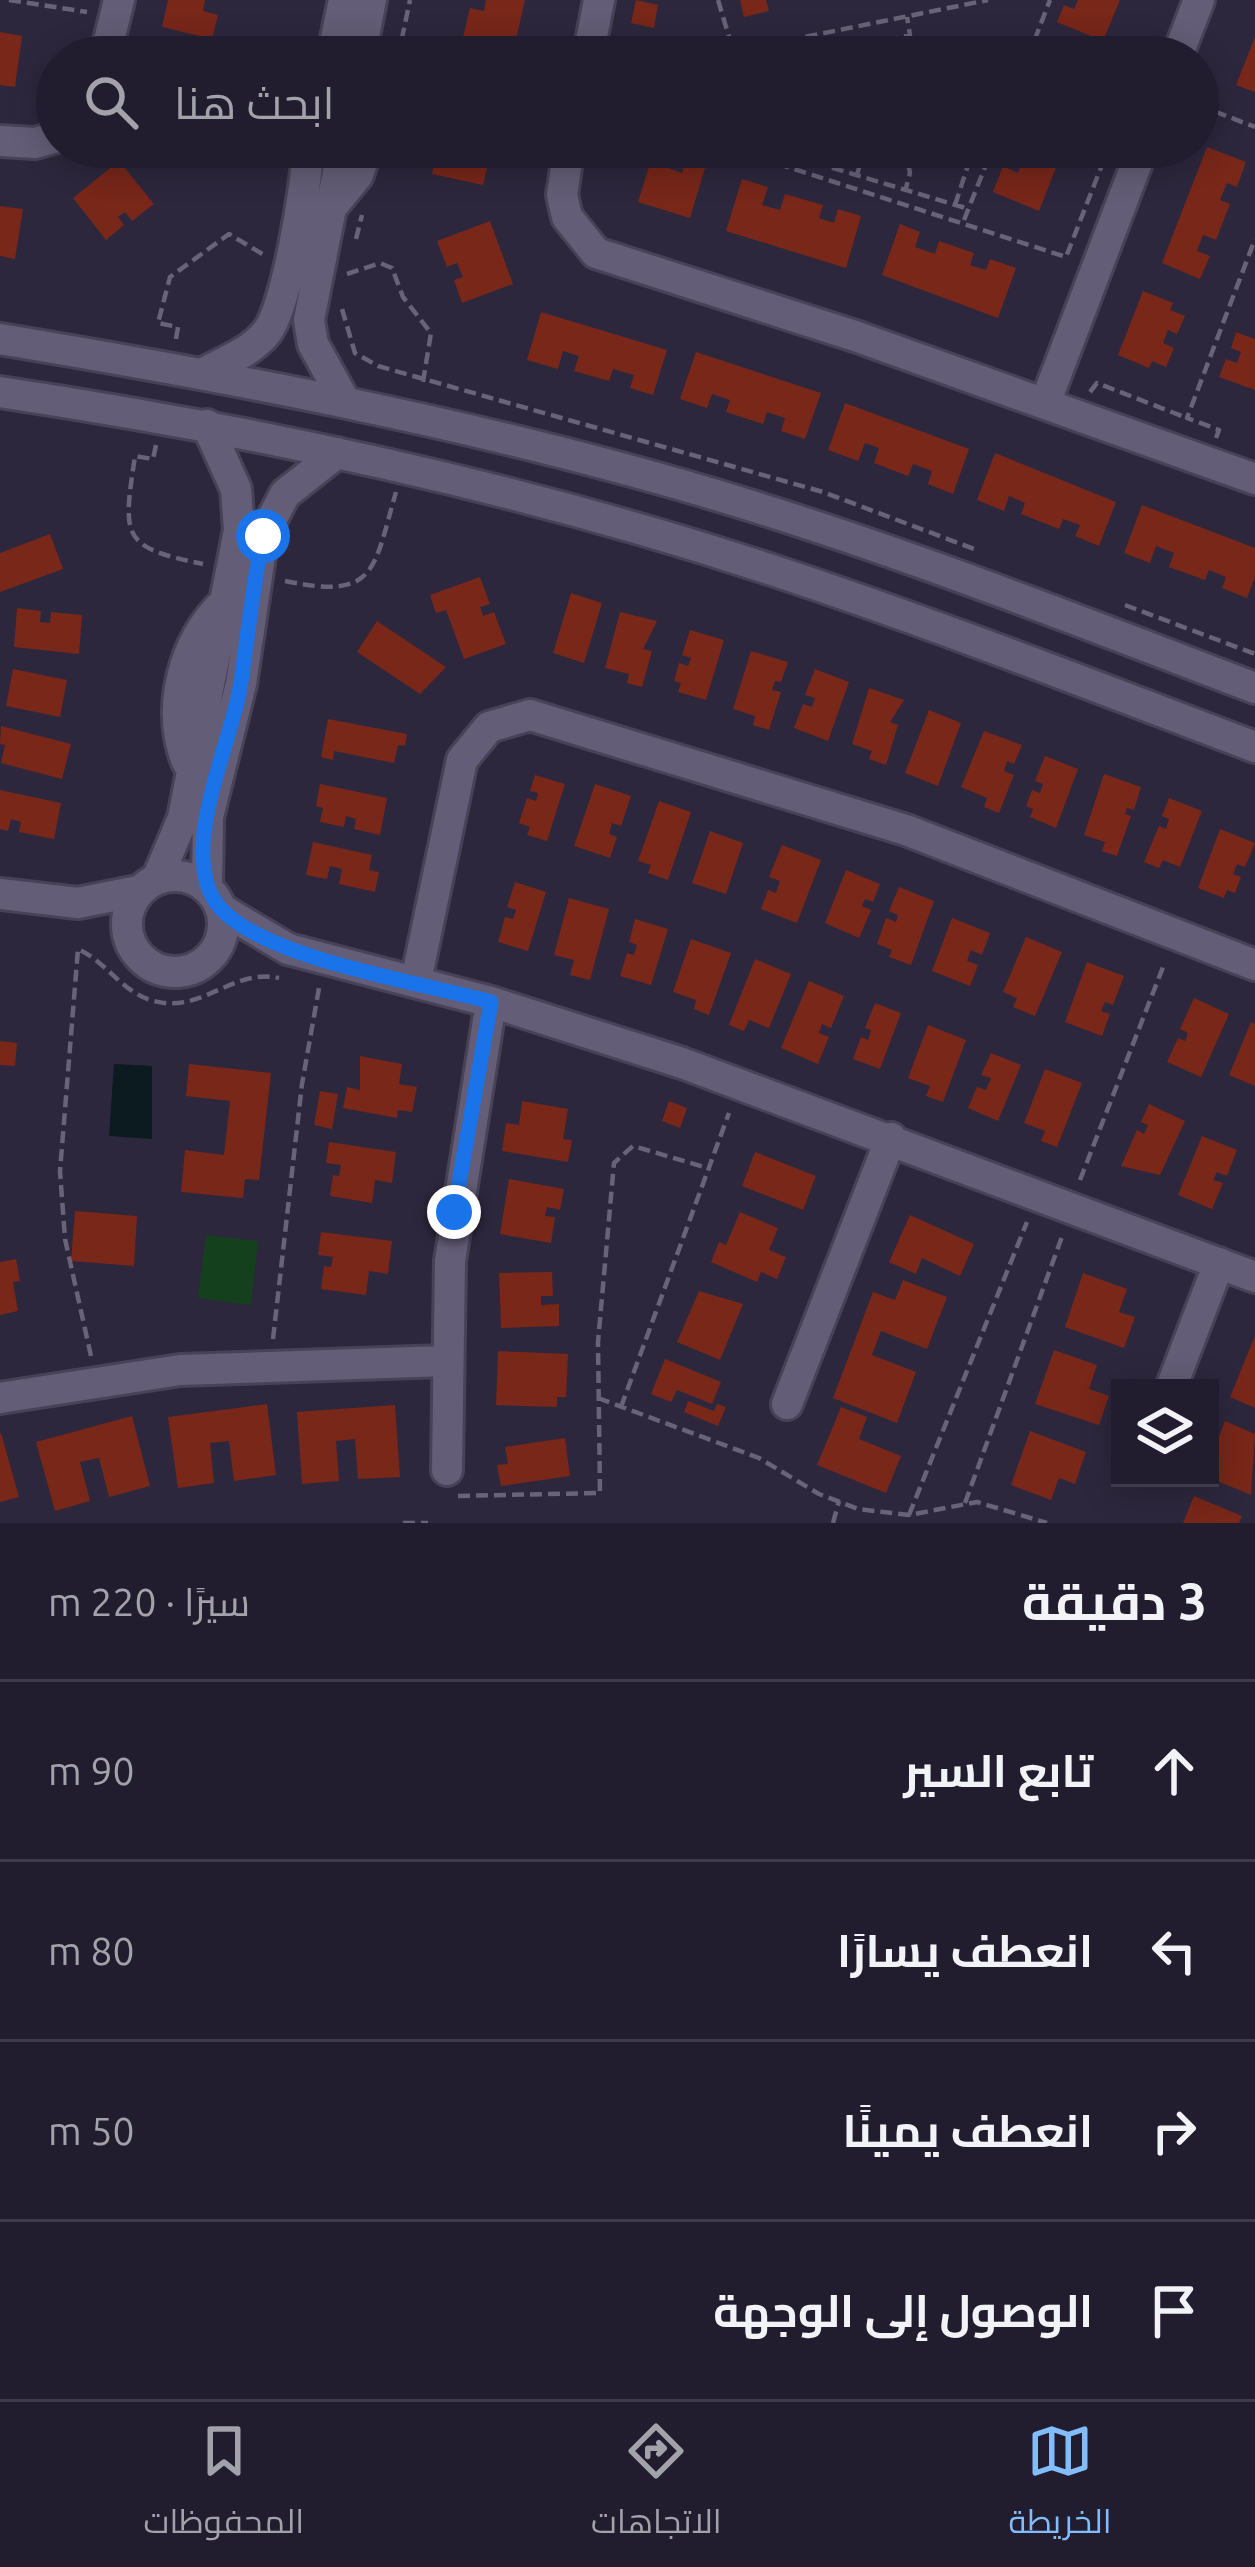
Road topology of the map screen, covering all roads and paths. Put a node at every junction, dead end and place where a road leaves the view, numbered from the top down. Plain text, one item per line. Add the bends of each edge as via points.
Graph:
1 (9, 0) edge
2 (85, 0) edge
3 (344, 0) edge
4 (410, 0) edge
5 (599, 0) edge
6 (718, 0) edge
7 (988, 0) edge
8 (1050, 0) edge
9 (1199, 0) edge
10 (117, 8) edge
11 (82, 12) junction
12 (907, 16) junction
13 (336, 36) edge
14 (402, 36) edge
15 (591, 36) edge
16 (729, 36) edge
17 (816, 36) edge
18 (906, 36) edge
19 (1036, 36) edge
20 (1185, 36) edge
21 (1219, 113) edge
22 (1255, 127) edge
23 (0, 140) edge
24 (36, 142) edge
25 (306, 168) edge
26 (339, 168) edge
27 (360, 168) edge
28 (566, 168) edge
29 (792, 168) edge
30 (833, 168) edge
31 (858, 168) edge
32 (909, 168) edge
33 (967, 168) edge
34 (985, 168) edge
35 (1101, 168) edge
36 (1135, 168) edge
37 (856, 175) junction
38 (905, 189) junction
39 (955, 205) junction
40 (331, 207) junction
41 (364, 208) dead end
42 (969, 209) junction
43 (964, 223) junction
44 (270, 238) dead end
45 (1255, 239) edge
46 (266, 256) dead end
47 (0, 339) edge
48 (203, 373) junction
49 (0, 392) edge
50 (344, 400) junction
51 (1046, 401) junction
52 (1075, 412) junction
53 (1187, 418) junction
54 (207, 425) junction
55 (337, 453) junction
56 (1206, 460) junction
57 (1255, 479) edge
58 (974, 549) dead end
59 (1126, 605) dead end
60 (1255, 654) edge
61 (1255, 688) edge
62 (1255, 747) edge
63 (148, 885) junction
64 (0, 894) edge
65 (214, 898) junction
66 (58, 903) junction
67 (129, 941) junction
68 (208, 960) junction
69 (288, 964) junction
70 (1255, 965) edge
71 (416, 981) junction
72 (303, 983) dead end
73 (491, 1002) junction
74 (712, 1107) dead end
75 (891, 1138) junction
76 (711, 1168) junction
77 (1057, 1233) dead end
78 (1219, 1263) junction
79 (1255, 1277) edge
80 (444, 1361) junction
81 (270, 1363) junction
82 (1174, 1379) edge
83 (96, 1381) junction
84 (0, 1398) edge
85 (598, 1398) junction
86 (787, 1404) dead end
87 (621, 1407) junction
88 (446, 1470) joint
89 (838, 1502) junction
90 (965, 1502) junction
91 (404, 1523) edge
92 (428, 1523) edge
93 (833, 1523) edge
94 (1047, 1523) edge

1 - 11 path
2 - 11 path
3 - 13 street
4 - 14 path
5 - 15 street
6 - 16 path
7 - 12 path
8 - 19 path
9 - 20 street
10 - 11 path
12 - 17 path
12 - 18 path
21 - 22 path
23 - 24 street
25 - 48 street via 278,313 257,343
26 - 40 street
27 - 40 street
28 - 51 street via 567,217 596,253
29 - 43 path
30 - 37 path
31 - 37 path
32 - 38 path
33 - 39 path
34 - 42 path
35 - 43 path via 1066,257
36 - 51 street
37 - 38 path
38 - 39 path
39 - 42 path
40 - 50 street via 309,320
41 - 58 path via 343,309 355,353 378,366 823,492
42 - 43 path
44 - 46 path
45 - 53 path
47 - 48 street
48 - 50 street
49 - 54 street
50 - 61 street via 685,486 888,551
51 - 52 street
52 - 53 path via 1096,382
52 - 56 street
53 - 56 path via 1219,430
54 - 55 street
54 - 63 street via 239,509 177,839
55 - 62 street via 767,568
55 - 65 street via 285,494 263,536 241,684 208,817
56 - 57 street
59 - 60 path
63 - 65 street via 183,876
63 - 66 street via 99,901
63 - 67 street via 129,906
64 - 66 street
65 - 68 street via 222,936
65 - 69 street
66 - 67 street
67 - 68 street via 154,969 173,973
68 - 69 street
69 - 71 street
69 - 83 path via 196,1001 166,1004 136,994 78,949 61,1205
70 - 71 street via 905,830 530,715 489,727 462,760
71 - 73 street
72 - 81 path via 319,987
73 - 75 street
73 - 80 street via 454,1212
74 - 76 path via 732,1114
75 - 78 street
75 - 86 street
76 - 85 path via 646,1146 614,1162
76 - 87 path
77 - 90 path via 1064,1235
78 - 79 street
78 - 82 street
80 - 81 street
80 - 88 street
81 - 83 street
83 - 84 street
85 - 87 path
85 - 88 path via 596,1496 457,1496
87 - 89 path via 759,1458
89 - 90 path via 909,1514
89 - 93 path
90 - 94 path
91 - 92 path

